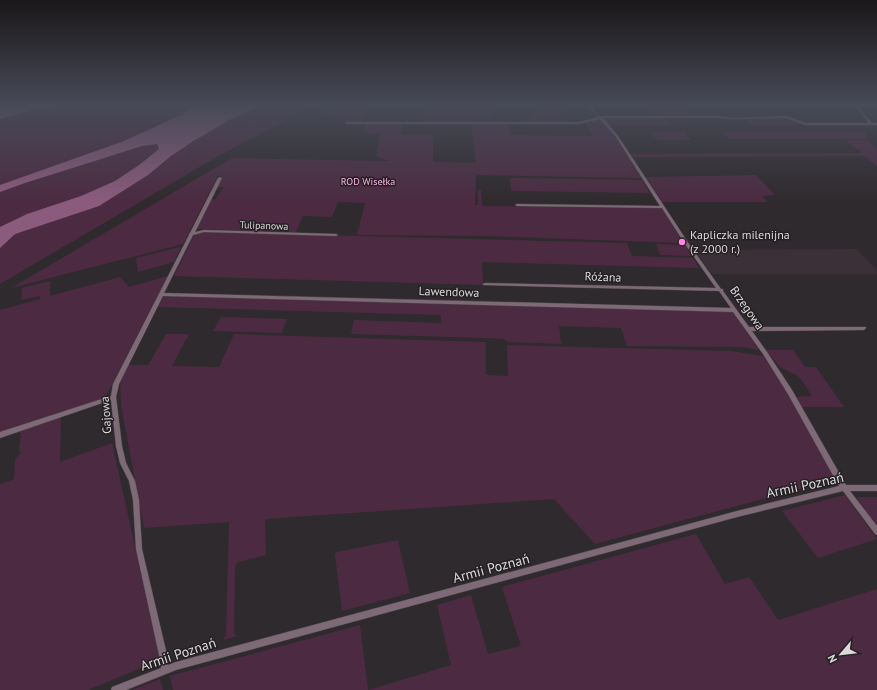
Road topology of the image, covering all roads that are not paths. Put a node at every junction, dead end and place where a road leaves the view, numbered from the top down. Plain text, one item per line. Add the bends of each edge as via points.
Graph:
1 (616, 137) edge
2 (220, 178) dead end
3 (517, 205) dead end
4 (662, 207) junction
5 (191, 234) junction
6 (336, 235) dead end
7 (485, 284) dead end
8 (721, 290) junction
9 (162, 294) junction
10 (735, 310) junction
11 (864, 328) dead end
12 (748, 329) junction
13 (114, 397) junction
14 (0, 435) edge
15 (844, 488) junction
16 (877, 488) edge
17 (877, 532) edge
18 (165, 670) junction
19 (115, 690) edge

1 - 4 street, Brzegowa
2 - 5 street, Gajowa
3 - 4 street
4 - 8 street, Brzegowa
5 - 6 street, Tulipanowa via 206,231
5 - 9 street, Gajowa
7 - 8 street, Różana
8 - 10 street, Brzegowa
9 - 10 street, Lawendowa
9 - 13 street, Gajowa via 116,384
10 - 12 street, Brzegowa
11 - 12 street
12 - 15 street, Brzegowa via 790,392
13 - 14 street
13 - 18 street, Gajowa via 119,446 136,500 139,549
15 - 16 street, Armii Poznań
15 - 17 street, Brzegowa
15 - 18 street, Armii Poznań via 737,514
18 - 19 street, Armii Poznań

